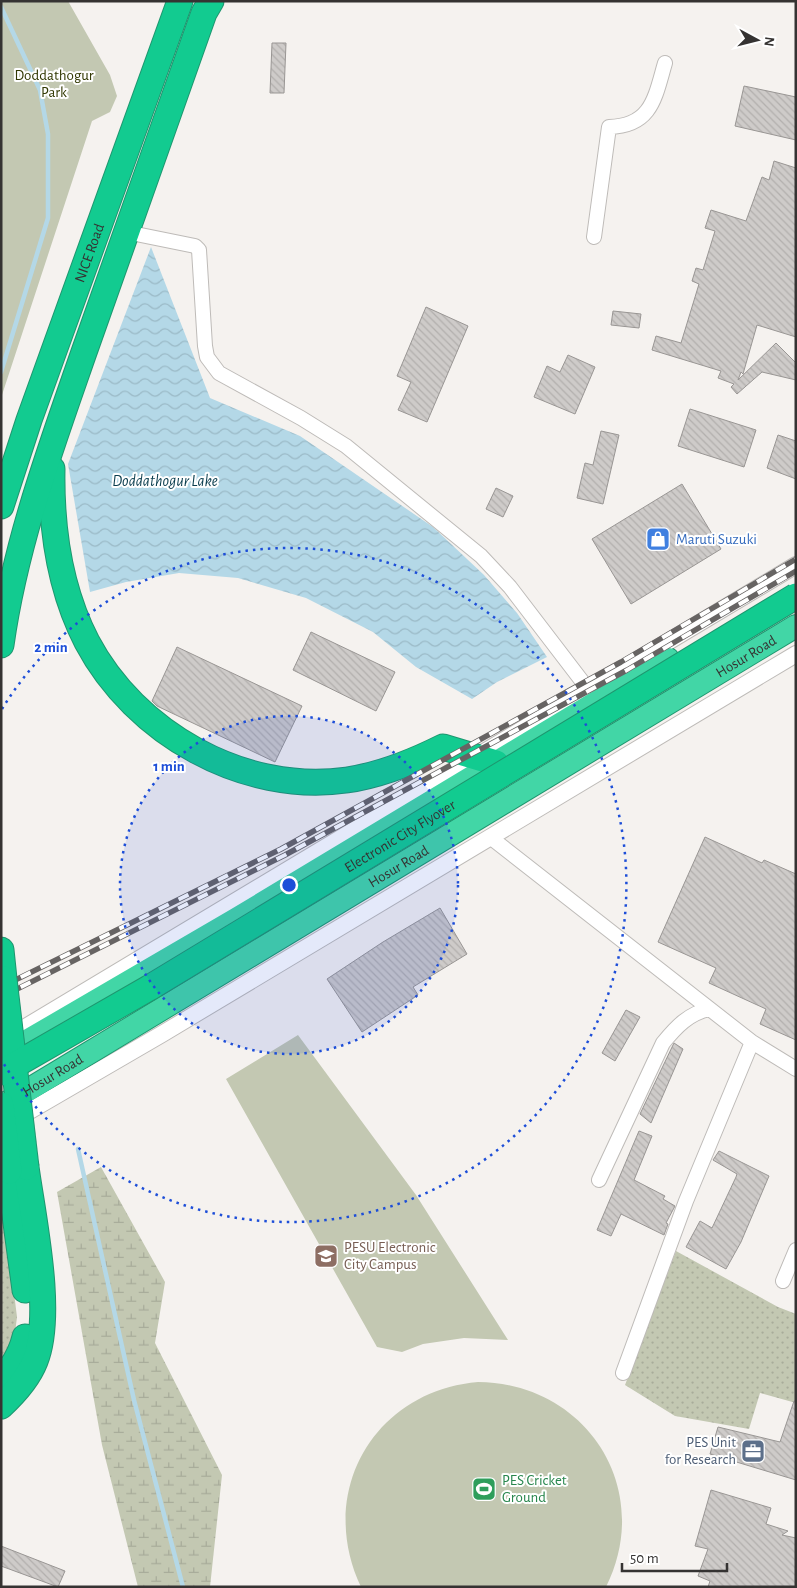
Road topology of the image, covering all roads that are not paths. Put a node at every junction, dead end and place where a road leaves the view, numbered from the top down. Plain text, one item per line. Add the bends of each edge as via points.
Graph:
1 (180, 1) edge
2 (211, 1) edge
3 (665, 63) dead end
4 (126, 232) junction
5 (594, 237) dead end
6 (52, 442) junction
7 (1, 506) edge
8 (796, 565) edge
9 (796, 583) edge
10 (796, 596) edge
11 (796, 616) edge
12 (796, 626) edge
13 (1, 645) edge
14 (796, 654) edge
15 (588, 689) junction
16 (486, 760) junction
17 (490, 837) junction
18 (1, 950) edge
19 (710, 1009) junction
20 (1, 1042) edge
21 (752, 1042) junction
22 (1, 1056) edge
23 (796, 1069) edge
24 (1, 1073) edge
25 (1, 1090) edge
26 (1, 1105) edge
27 (1, 1128) edge
28 (18, 1169) junction
29 (599, 1180) dead end
30 (796, 1250) edge
31 (783, 1281) dead end
32 (623, 1373) dead end
33 (1, 1380) edge
34 (1, 1406) edge

1 - 7 highway, NICE Road
2 - 4 highway, NICE Road
3 - 5 street via 654,101 642,119 623,127 609,127
4 - 6 highway, NICE Road
4 - 15 street via 195,246 199,250 206,357 213,366 232,382 346,446 460,538 510,587
6 - 13 highway, NICE Road via 9,593
6 - 16 highway via 56,535 76,616 106,672 154,723 232,767 264,776 302,781 346,780 394,769 443,747
8 - 15 street
9 - 16 highway
10 - 24 highway, Electronic City Flyover, bridge via 149,988
11 - 25 highway, Electronic City Flyover
12 - 26 highway, Hosur Road
14 - 17 street, Hosur Road
15 - 16 street
16 - 20 street
16 - 22 highway via 236,919
17 - 19 street
17 - 27 street, Hosur Road
18 - 28 highway, bridge
19 - 21 street
19 - 29 street via 692,1015 663,1043
21 - 23 street
21 - 32 street via 686,1201
26 - 28 highway, bridge
28 - 33 highway via 27,1326 22,1348
28 - 34 highway via 37,1244 42,1319 36,1360 24,1381
30 - 31 street

